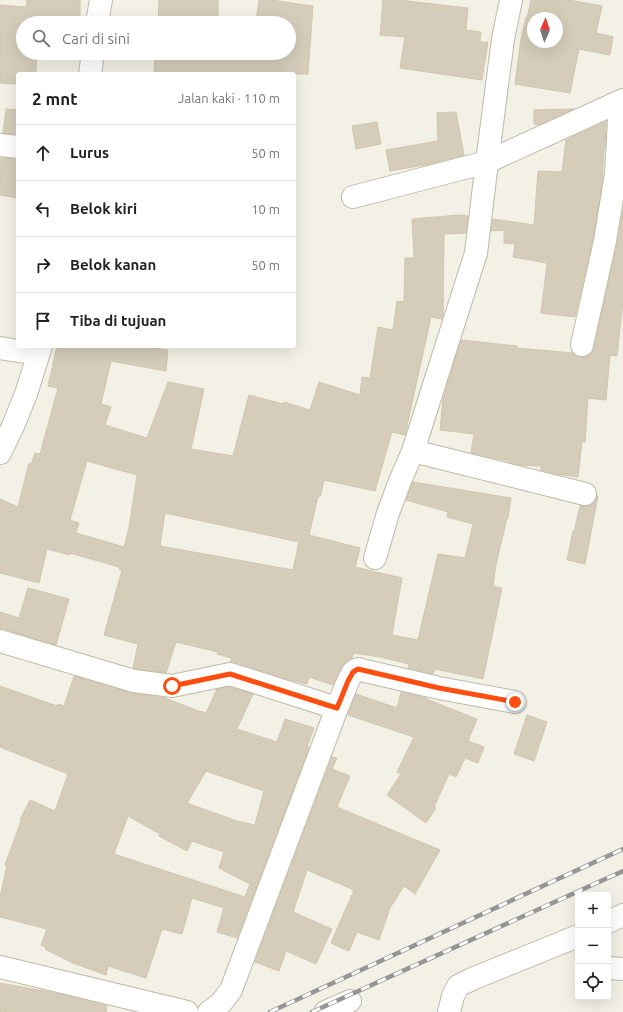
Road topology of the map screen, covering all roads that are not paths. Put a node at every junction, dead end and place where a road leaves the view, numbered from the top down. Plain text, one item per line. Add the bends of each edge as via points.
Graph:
1 (101, 0) edge
2 (511, 0) edge
3 (98, 16) edge
4 (92, 60) edge
5 (90, 72) edge
6 (621, 101) edge
7 (0, 145) edge
8 (16, 147) edge
9 (487, 162) junction
10 (353, 197) dead end
11 (582, 345) dead end
12 (0, 348) edge
13 (40, 350) edge
14 (413, 451) junction
15 (0, 453) edge
16 (585, 494) dead end
17 (375, 558) dead end
18 (0, 641) edge
19 (515, 702) dead end
20 (337, 708) junction
21 (623, 915) edge
22 (611, 921) edge
23 (575, 941) edge
24 (0, 967) edge
25 (611, 968) edge
26 (623, 969) edge
27 (350, 1001) dead end
28 (187, 1012) edge
29 (209, 1012) edge
30 (325, 1012) edge
31 (449, 1012) edge

1 - 3 street
2 - 9 street via 503,39
4 - 5 street
6 - 9 street
6 - 11 street via 616,174 605,241
7 - 8 street
9 - 10 street
9 - 14 street via 476,253
12 - 13 street
13 - 15 street via 26,394
14 - 16 street
14 - 17 street via 388,513
18 - 20 street via 134,681 172,686 230,674
19 - 20 street via 358,669 348,681
20 - 29 street via 230,990 221,1003
21 - 22 street
23 - 31 street via 458,986
24 - 28 street
25 - 26 street
27 - 30 street

